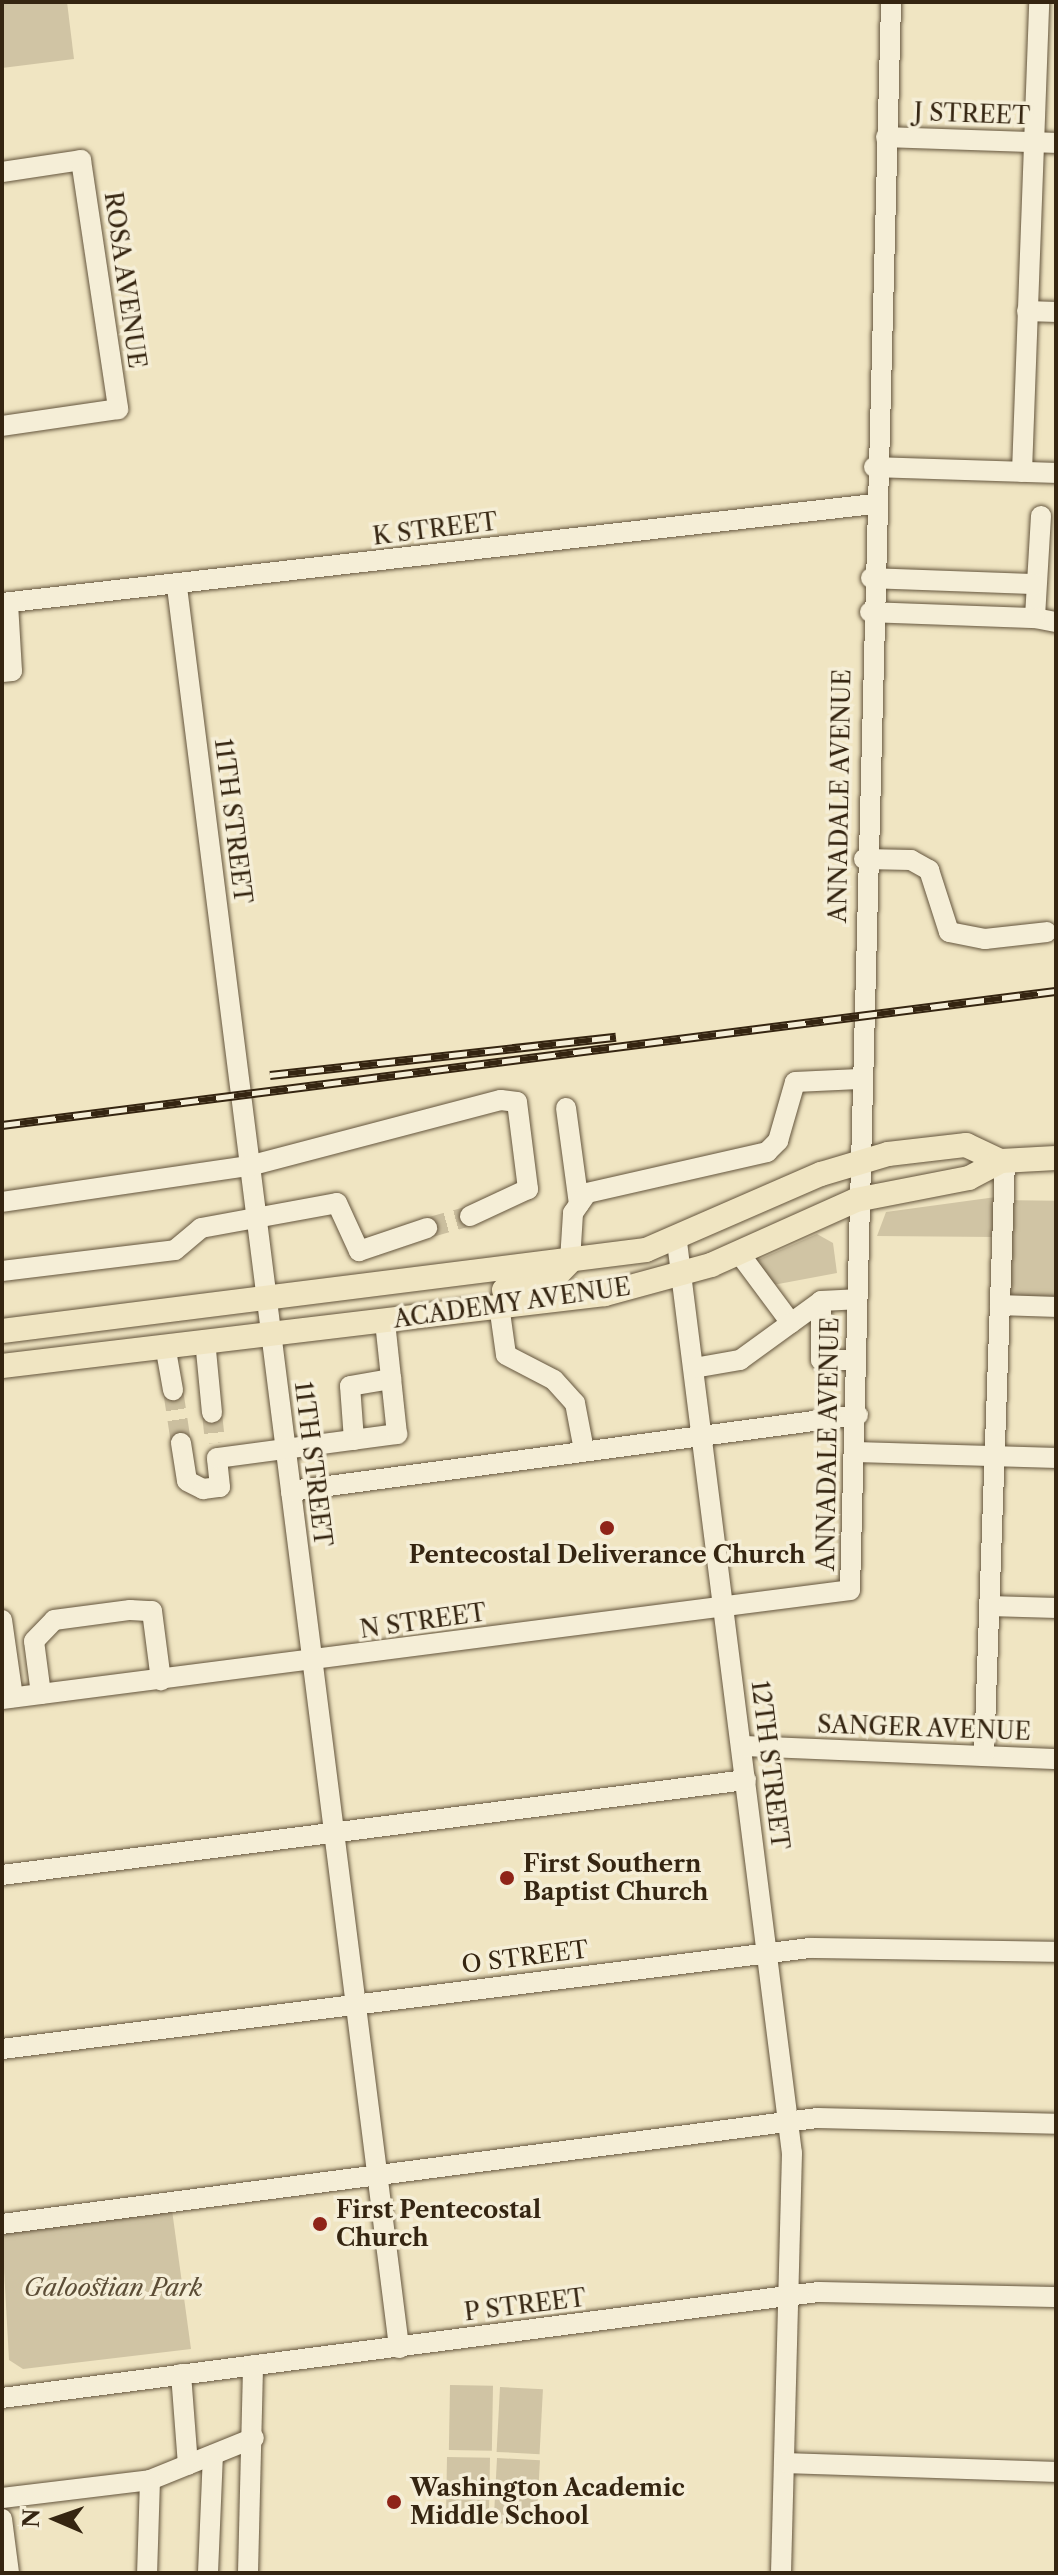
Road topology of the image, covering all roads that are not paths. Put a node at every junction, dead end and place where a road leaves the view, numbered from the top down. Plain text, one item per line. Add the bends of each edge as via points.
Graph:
1 (891, 2) edge
2 (1039, 2) edge
3 (886, 137) junction
4 (1033, 142) junction
5 (1056, 143) edge
6 (2, 172) edge
7 (1027, 311) junction
8 (1056, 312) edge
9 (2, 426) edge
10 (874, 467) junction
11 (1022, 472) junction
12 (1056, 473) edge
13 (873, 504) junction
14 (1041, 516) dead end
15 (871, 578) junction
16 (1036, 584) junction
17 (177, 587) junction
18 (5, 603) edge
19 (870, 612) junction
20 (1035, 618) junction
21 (1056, 622) edge
22 (2, 672) edge
23 (864, 859) junction
24 (1047, 932) dead end
25 (859, 1079) junction
26 (566, 1108) dead end
27 (1056, 1158) edge
28 (1003, 1160) junction
29 (856, 1163) junction
30 (249, 1166) junction
31 (856, 1200) junction
32 (2, 1202) edge
33 (579, 1204) junction
34 (470, 1216) tunnel mouth
35 (256, 1219) junction
36 (427, 1228) tunnel mouth
37 (677, 1242) junction
38 (739, 1253) junction
39 (570, 1261) junction
40 (2, 1271) edge
41 (683, 1275) junction
42 (266, 1299) junction
43 (856, 1299) junction
44 (821, 1301) junction
45 (499, 1305) junction
46 (1000, 1305) junction
47 (1056, 1307) edge
48 (455, 1311) junction
49 (385, 1321) junction
50 (791, 1323) junction
51 (2, 1331) edge
52 (270, 1334) junction
53 (205, 1340) junction
54 (165, 1345) junction
55 (855, 1360) junction
56 (2, 1366) edge
57 (694, 1368) junction
58 (391, 1379) junction
59 (173, 1390) tunnel mouth
60 (212, 1413) tunnel mouth
61 (858, 1415) junction
62 (703, 1437) junction
63 (354, 1440) junction
64 (181, 1443) tunnel mouth
65 (286, 1448) junction
66 (584, 1450) junction
67 (857, 1452) junction
68 (995, 1456) junction
69 (1056, 1458) edge
70 (291, 1491) junction
71 (850, 1590) joint
72 (990, 1606) junction
73 (723, 1608) junction
74 (1056, 1608) edge
75 (2, 1620) edge
76 (312, 1662) junction
77 (161, 1680) junction
78 (41, 1694) junction
79 (7, 1698) edge
80 (742, 1746) junction
81 (984, 1756) junction
82 (1056, 1759) edge
83 (746, 1780) junction
84 (334, 1833) junction
85 (2, 1875) edge
86 (1056, 1952) edge
87 (767, 1953) junction
88 (355, 2004) junction
89 (2, 2049) edge
90 (789, 2121) junction
91 (1056, 2124) edge
92 (377, 2177) junction
93 (2, 2224) edge
94 (793, 2296) junction
95 (1056, 2297) edge
96 (399, 2348) junction
97 (253, 2365) junction
98 (181, 2374) junction
99 (2, 2398) edge
100 (254, 2438) junction
101 (213, 2455) junction
102 (786, 2463) junction
103 (188, 2465) junction
104 (1056, 2472) edge
105 (150, 2480) junction
106 (2, 2498) edge
107 (2, 2519) edge
108 (6, 2572) edge
109 (147, 2573) edge
110 (208, 2573) edge
111 (248, 2573) edge
112 (781, 2573) edge

1 - 3 street, ANNADALE AVENUE
2 - 4 street
3 - 4 street, J STREET
3 - 10 street, ANNADALE AVENUE
4 - 5 street, J STREET
4 - 7 street
6 - 9 street, ROSA AVENUE via 81,160 118,409
7 - 8 street
7 - 11 street
10 - 11 street
10 - 13 street, ANNADALE AVENUE
11 - 12 street
13 - 15 street, ANNADALE AVENUE
13 - 17 street, K STREET
14 - 16 street
15 - 16 street
15 - 19 street, ANNADALE AVENUE
16 - 20 street
17 - 18 street, K STREET
17 - 30 street, 11TH STREET
18 - 22 street via 12,671
19 - 20 street
19 - 23 street, ANNADALE AVENUE
20 - 21 street
23 - 24 street via 911,860 929,870 949,932 985,939
23 - 25 street, ANNADALE AVENUE
25 - 29 street, ANNADALE AVENUE
25 - 33 street via 795,1082 778,1141 767,1152 587,1193
26 - 33 street
27 - 28 main road, ACADEMY AVENUE
28 - 29 main road, ACADEMY AVENUE via 966,1145
28 - 31 main road, ACADEMY AVENUE via 969,1178
28 - 46 street
29 - 31 street, ANNADALE AVENUE
29 - 37 main road, ACADEMY AVENUE
30 - 32 street
30 - 34 street via 501,1100 517,1102 528,1189
30 - 35 street, 11TH STREET
31 - 38 main road, ACADEMY AVENUE
31 - 43 street, ANNADALE AVENUE
33 - 39 street
35 - 36 street via 337,1203 359,1251
35 - 40 street via 201,1228 175,1250
35 - 42 street, 11TH STREET
37 - 39 main road, ACADEMY AVENUE
37 - 41 street, 12TH STREET
38 - 41 main road, ACADEMY AVENUE
38 - 50 street
39 - 42 main road, ACADEMY AVENUE
39 - 48 main road via 551,1281 489,1292
41 - 45 main road, ACADEMY AVENUE via 605,1294
41 - 57 street, 12TH STREET
42 - 51 main road, ACADEMY AVENUE
42 - 52 street, 11TH STREET
43 - 44 street
43 - 55 street, ANNADALE AVENUE
44 - 50 street
44 - 55 street via 821,1360
45 - 48 main road, ACADEMY AVENUE
45 - 66 street via 506,1355 554,1380 575,1403
46 - 47 street
46 - 68 street
48 - 49 main road, ACADEMY AVENUE
49 - 52 main road, ACADEMY AVENUE
49 - 58 street
50 - 57 street via 740,1360
52 - 53 main road, ACADEMY AVENUE
52 - 65 street, 11TH STREET
53 - 54 main road, ACADEMY AVENUE
53 - 60 street
54 - 56 main road, ACADEMY AVENUE
54 - 59 street
55 - 61 street, ANNADALE AVENUE
57 - 62 street, 12TH STREET
58 - 63 street via 350,1386
58 - 63 street via 397,1434
61 - 62 street
61 - 67 street, ANNADALE AVENUE
62 - 66 street
62 - 73 street, 12TH STREET
63 - 65 street
64 - 65 street via 192,1488 220,1487 216,1450
65 - 70 street, 11TH STREET
66 - 70 street
67 - 68 street
67 - 71 street, ANNADALE AVENUE
68 - 69 street
68 - 72 street
70 - 76 street, 11TH STREET
71 - 73 street, N STREET
72 - 74 street
72 - 81 street
73 - 76 street, N STREET
73 - 80 street, 12TH STREET
75 - 79 street
76 - 77 street, N STREET
76 - 84 street, 11TH STREET
77 - 78 street, N STREET
77 - 78 street via 152,1611 130,1610 54,1620 34,1641
78 - 79 street, N STREET
80 - 81 street, SANGER AVENUE
80 - 83 street, 12TH STREET
81 - 82 street, SANGER AVENUE
83 - 84 street
83 - 87 street, 12TH STREET
84 - 85 street
84 - 88 street, 11TH STREET
86 - 87 street, O STREET via 850,1947
87 - 88 street, O STREET
87 - 90 street, 12TH STREET
88 - 89 street, O STREET
88 - 92 street, 11TH STREET
90 - 91 street
90 - 92 street
90 - 94 street, 12TH STREET
92 - 93 street
92 - 96 street, 11TH STREET
94 - 95 street, P STREET via 841,2291
94 - 96 street, P STREET
94 - 102 street
96 - 97 street, P STREET
97 - 98 street, P STREET
97 - 100 street
98 - 99 street, P STREET
98 - 103 street
100 - 101 street
100 - 111 street
101 - 103 street
101 - 110 street
102 - 104 street
102 - 112 street
103 - 105 street
105 - 106 street
105 - 109 street
107 - 108 street

